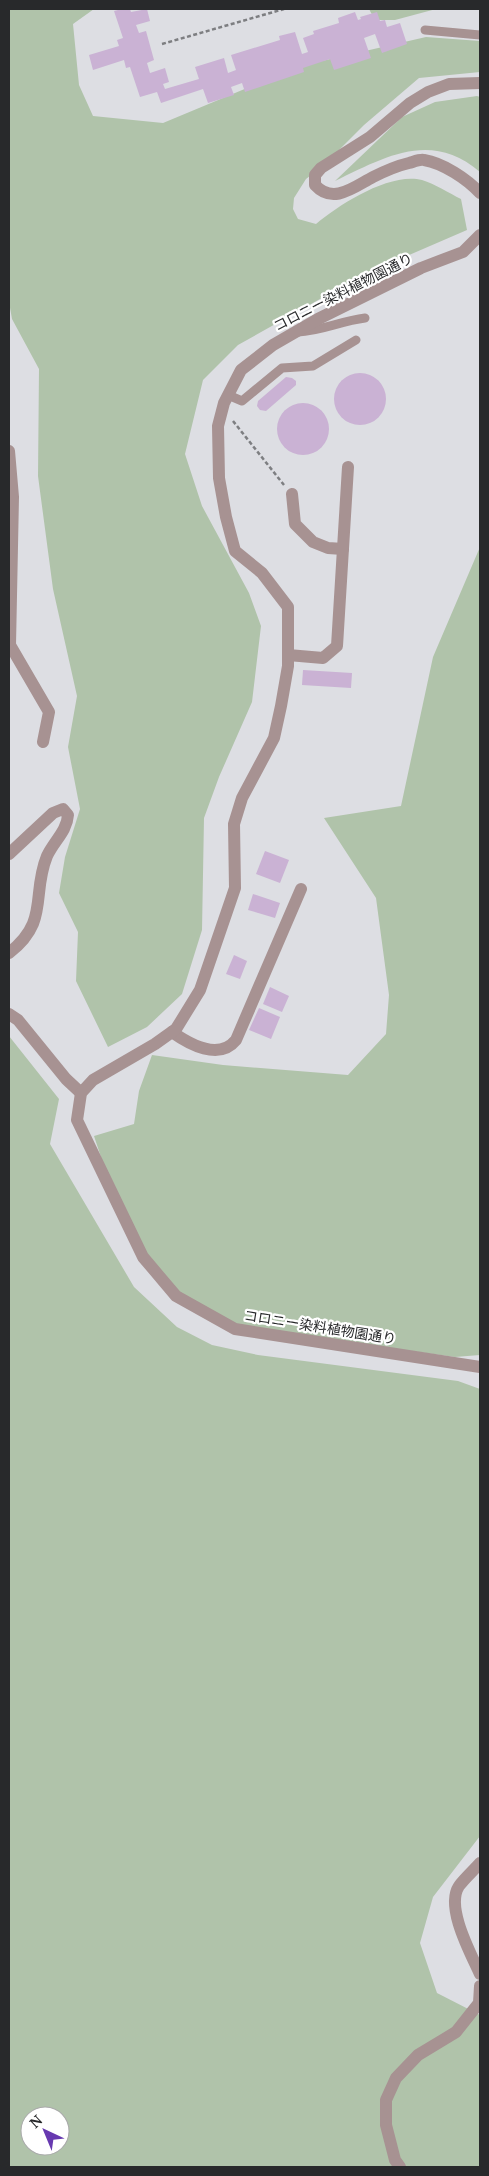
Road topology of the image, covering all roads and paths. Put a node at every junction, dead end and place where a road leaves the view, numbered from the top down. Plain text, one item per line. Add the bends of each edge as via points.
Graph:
1 (284, 9) edge
2 (425, 30) dead end
3 (480, 35) edge
4 (162, 44) dead end
5 (480, 83) edge
6 (480, 193) edge
7 (480, 235) edge
8 (365, 318) dead end
9 (295, 332) junction
10 (356, 340) dead end
11 (228, 395) junction
12 (223, 408) junction
13 (9, 451) edge
14 (348, 467) dead end
15 (292, 494) joint
16 (11, 548) edge
17 (343, 550) junction
18 (288, 656) junction
19 (43, 742) dead end
20 (9, 854) edge
21 (301, 888) dead end
22 (9, 953) edge
23 (9, 1014) edge
24 (172, 1032) junction
25 (81, 1093) junction
26 (480, 1367) edge
27 (480, 1864) edge
28 (480, 1974) edge
29 (480, 1986) edge
30 (400, 2167) edge

1 - 4 path
2 - 3 lane
5 - 6 street via 449,84 410,103 370,137 321,168 315,175 314,185 321,192 345,194 397,166 423,159 451,171 471,183
7 - 9 street, コロニー染料植物園通り via 463,252 421,268
8 - 9 lane via 315,331
9 - 11 street, コロニー染料植物園通り via 241,370
10 - 11 lane via 313,366 282,368 242,401
11 - 12 street, コロニー染料植物園通り
12 - 15 path
12 - 18 street, コロニー染料植物園通り via 218,426 219,478 226,517 235,551 262,573 288,607
13 - 16 street via 14,497
14 - 17 street
15 - 17 street via 295,524 313,542
16 - 19 street via 10,646 49,712
17 - 18 street via 337,646 323,658
18 - 24 street, コロニー染料植物園通り via 274,738 242,798 234,824 235,888 200,990
20 - 22 street via 53,814 63,809 68,815 68,825 47,856 39,909 31,929 20,945
21 - 24 street via 236,1040 230,1047 219,1050 190,1045
23 - 25 street via 18,1020
24 - 25 street, コロニー染料植物園通り via 109,1069
25 - 26 street, コロニー染料植物園通り via 77,1120 89,1148 143,1257 176,1296 235,1329
27 - 28 street via 458,1888 455,1909
29 - 30 street via 479,2003 456,2032 418,2055 396,2078 389,2092 386,2125 395,2160

